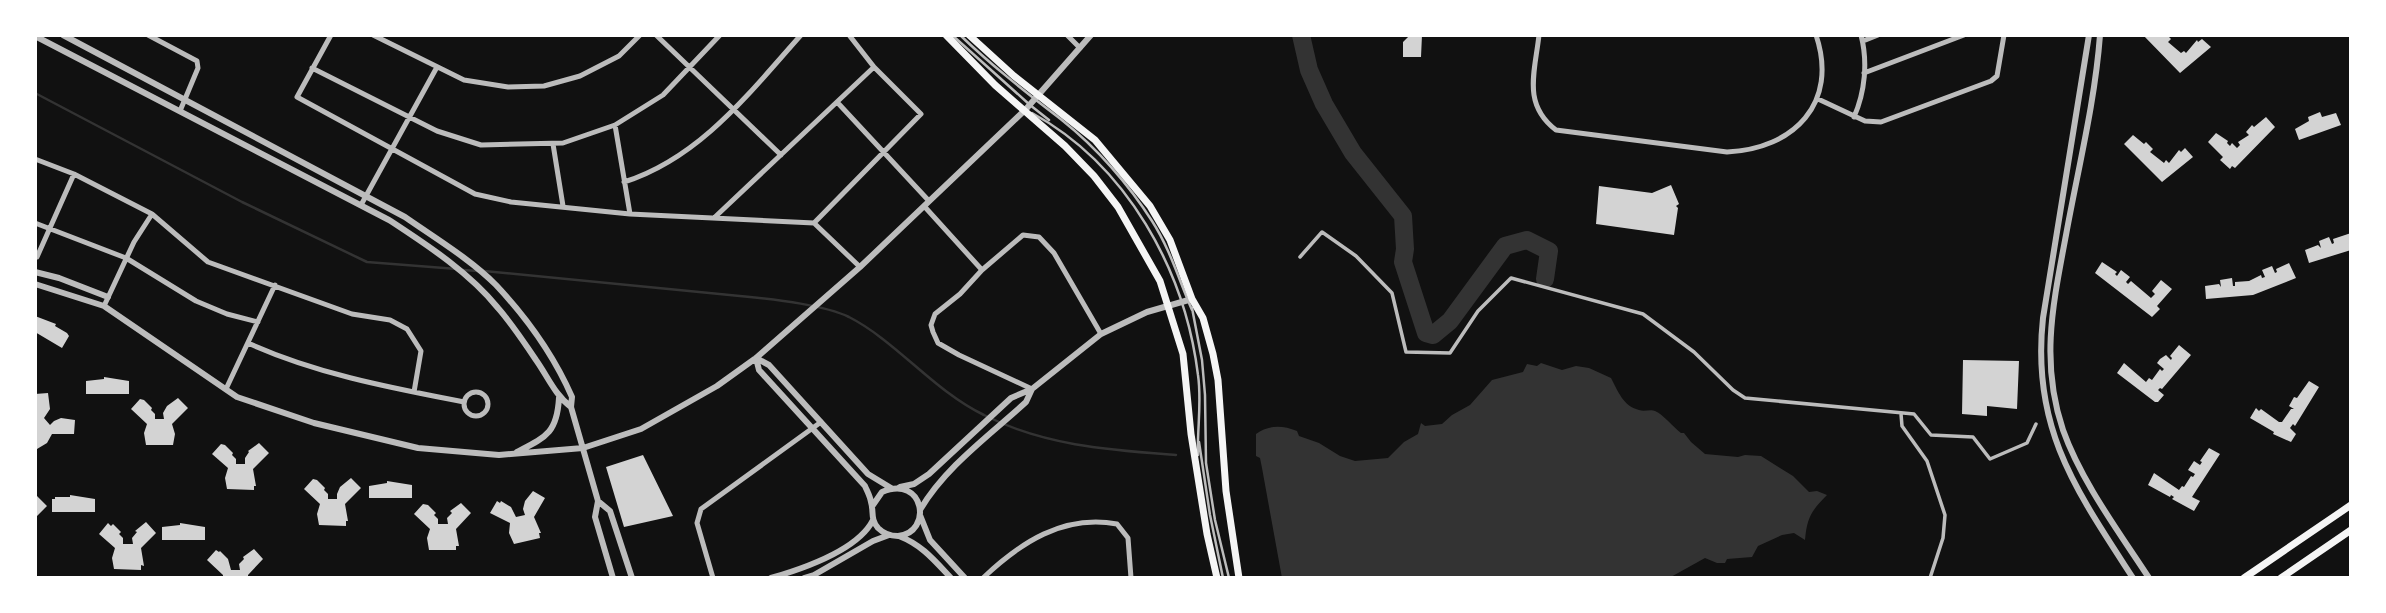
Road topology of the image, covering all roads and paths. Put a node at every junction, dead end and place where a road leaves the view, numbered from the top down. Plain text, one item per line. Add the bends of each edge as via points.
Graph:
1 (63, 35) edge
2 (148, 35) edge
3 (331, 35) edge
4 (373, 35) edge
5 (640, 35) edge
6 (656, 35) edge
7 (720, 35) edge
8 (801, 35) edge
9 (849, 35) edge
10 (946, 35) edge
11 (952, 35) edge
12 (960, 35) edge
13 (969, 35) edge
14 (1067, 35) edge
15 (1091, 35) edge
16 (1539, 35) edge
17 (1816, 35) edge
18 (1878, 35) edge
19 (1964, 35) edge
20 (2004, 35) edge
21 (2089, 35) edge
22 (2100, 35) edge
23 (35, 36) edge
24 (1862, 38) edge
25 (1080, 48) junction
26 (690, 66) junction
27 (437, 67) junction
28 (874, 67) junction
29 (312, 68) junction
30 (1864, 74) junction
31 (185, 98) junction
32 (1818, 99) junction
33 (837, 102) junction
34 (1032, 103) junction
35 (734, 109) junction
36 (180, 111) junction
37 (1854, 117) junction
38 (410, 118) junction
39 (615, 125) junction
40 (553, 144) junction
41 (393, 148) junction
42 (882, 151) junction
43 (781, 155) junction
44 (35, 159) edge
45 (75, 174) junction
46 (624, 182) junction
47 (366, 196) junction
48 (927, 204) junction
49 (361, 205) junction
50 (563, 205) junction
51 (152, 214) junction
52 (630, 214) junction
53 (715, 217) junction
54 (35, 223) edge
55 (814, 223) junction
56 (49, 228) junction
57 (37, 257) dead end
58 (1300, 257) dead end
59 (126, 258) junction
60 (860, 267) junction
61 (982, 270) junction
62 (35, 272) edge
63 (35, 284) edge
64 (275, 285) junction
65 (108, 297) junction
66 (1187, 299) junction
67 (1169, 304) junction
68 (104, 306) junction
69 (258, 322) junction
70 (1101, 334) junction
71 (248, 344) junction
72 (756, 358) junction
73 (226, 389) junction
74 (1032, 389) junction
75 (414, 392) junction
76 (559, 398) junction
77 (464, 402) junction
78 (571, 407) junction
79 (1901, 414) junction
80 (821, 422) junction
81 (2036, 424) dead end
82 (813, 429) junction
83 (1198, 435) junction
84 (583, 448) junction
85 (513, 454) junction
86 (1198, 471) junction
87 (900, 487) junction
88 (891, 488) junction
89 (598, 501) junction
90 (873, 505) junction
91 (2351, 505) edge
92 (920, 512) junction
93 (873, 520) junction
94 (2351, 530) edge
95 (895, 536) junction
96 (613, 578) edge
97 (632, 578) edge
98 (713, 578) edge
99 (771, 578) edge
100 (804, 578) edge
101 (951, 578) edge
102 (965, 578) edge
103 (982, 578) edge
104 (1131, 578) edge
105 (1217, 578) edge
106 (1223, 578) edge
107 (1229, 578) edge
108 (1239, 578) edge
109 (1930, 578) edge
110 (2133, 578) edge
111 (2148, 578) edge
112 (2244, 578) edge
113 (2281, 578) edge

1 - 31 street
2 - 31 street via 197,61
3 - 29 street
4 - 27 street
5 - 27 street via 600,66 544,86 508,87 464,80
6 - 26 street
7 - 26 street
8 - 35 street
9 - 28 street
10 - 34 main road via 995,85
11 - 34 lane
12 - 34 lane
13 - 34 main road
14 - 25 street
15 - 25 street
16 - 32 street via 1533,91 1537,111 1556,130 1742,152 1792,132
17 - 32 street via 1822,65
18 - 24 street
19 - 30 street
20 - 37 street via 1997,76 1991,81 1881,122
21 - 110 street via 2043,318 2041,379 2060,454
22 - 111 street via 2053,306 2050,380 2075,459
23 - 36 street
24 - 30 street
25 - 34 street
26 - 35 street
26 - 39 street via 663,95
27 - 38 street
28 - 33 street
28 - 42 street via 921,114
29 - 38 street
29 - 41 street via 298,97
30 - 37 street
31 - 36 street
31 - 47 street
32 - 37 street
33 - 42 street
33 - 43 street
34 - 48 street
34 - 66 lane via 1105,171 1131,202
34 - 66 main road via 1095,140 1150,205 1181,265
34 - 67 main road via 1118,207
35 - 43 street
35 - 46 street via 691,148
36 - 49 street
38 - 40 street via 481,145
38 - 41 street
39 - 40 street
39 - 46 street
40 - 50 street
41 - 47 street
41 - 50 street via 475,194
42 - 48 street
42 - 55 street
43 - 53 street
44 - 45 street
45 - 51 street
45 - 56 street
46 - 52 street
47 - 49 street
47 - 78 street via 445,244 495,284 550,354 572,397
48 - 60 street
48 - 61 street
49 - 76 street via 424,243 476,284 520,337
50 - 52 street
51 - 59 street
51 - 64 street via 208,262
52 - 53 street
53 - 55 street
54 - 56 street
55 - 60 street
56 - 57 street
56 - 59 street
58 - 79 street via 1322,232 1356,256 1392,293 1406,352 1450,353 1478,312 1510,278 1643,314 1745,398
59 - 65 street
59 - 69 street via 196,302
60 - 72 street
61 - 70 street via 1023,235 1039,237 1054,253
61 - 74 street via 935,314 933,332 939,342 959,355
62 - 65 street
63 - 68 street
64 - 69 street
64 - 75 street via 407,329 421,351
65 - 68 street
66 - 67 street
66 - 83 lane via 1199,377
66 - 107 lane via 1202,360 1206,463 1214,520
66 - 108 main road via 1203,318 1218,380 1226,491
67 - 70 street
67 - 86 main road via 1183,354
68 - 73 street
69 - 71 street
70 - 74 street
71 - 73 street
71 - 75 street via 305,365
72 - 80 street via 769,365
72 - 82 street via 759,370
72 - 84 street via 641,429
73 - 85 street via 314,423 418,448
74 - 87 street via 1010,400 929,474
74 - 92 street via 1023,405 928,495
75 - 77 street
76 - 78 street
76 - 85 street via 551,432
77 - 77 street via 475,392 483,394 488,405 474,415
78 - 84 street
79 - 81 street via 1914,414 1931,435 1973,437 1990,459 2027,443
79 - 109 street via 1902,426 1927,461 1945,515
80 - 82 street
80 - 88 street via 868,474
82 - 90 street via 865,486
82 - 98 street via 701,509 698,523
83 - 86 lane
83 - 106 lane
84 - 85 street
84 - 89 street
86 - 105 main road
87 - 88 street
87 - 92 street via 916,499
88 - 90 street
89 - 96 street via 595,517
89 - 97 street via 610,511
90 - 93 street
91 - 112 main road
92 - 95 street via 913,528
92 - 102 street via 930,540
93 - 95 street via 883,532
93 - 99 street via 854,542
94 - 113 main road
95 - 100 street via 873,541
95 - 101 street via 914,542
103 - 104 street via 1036,536 1104,522 1117,524 1128,538

